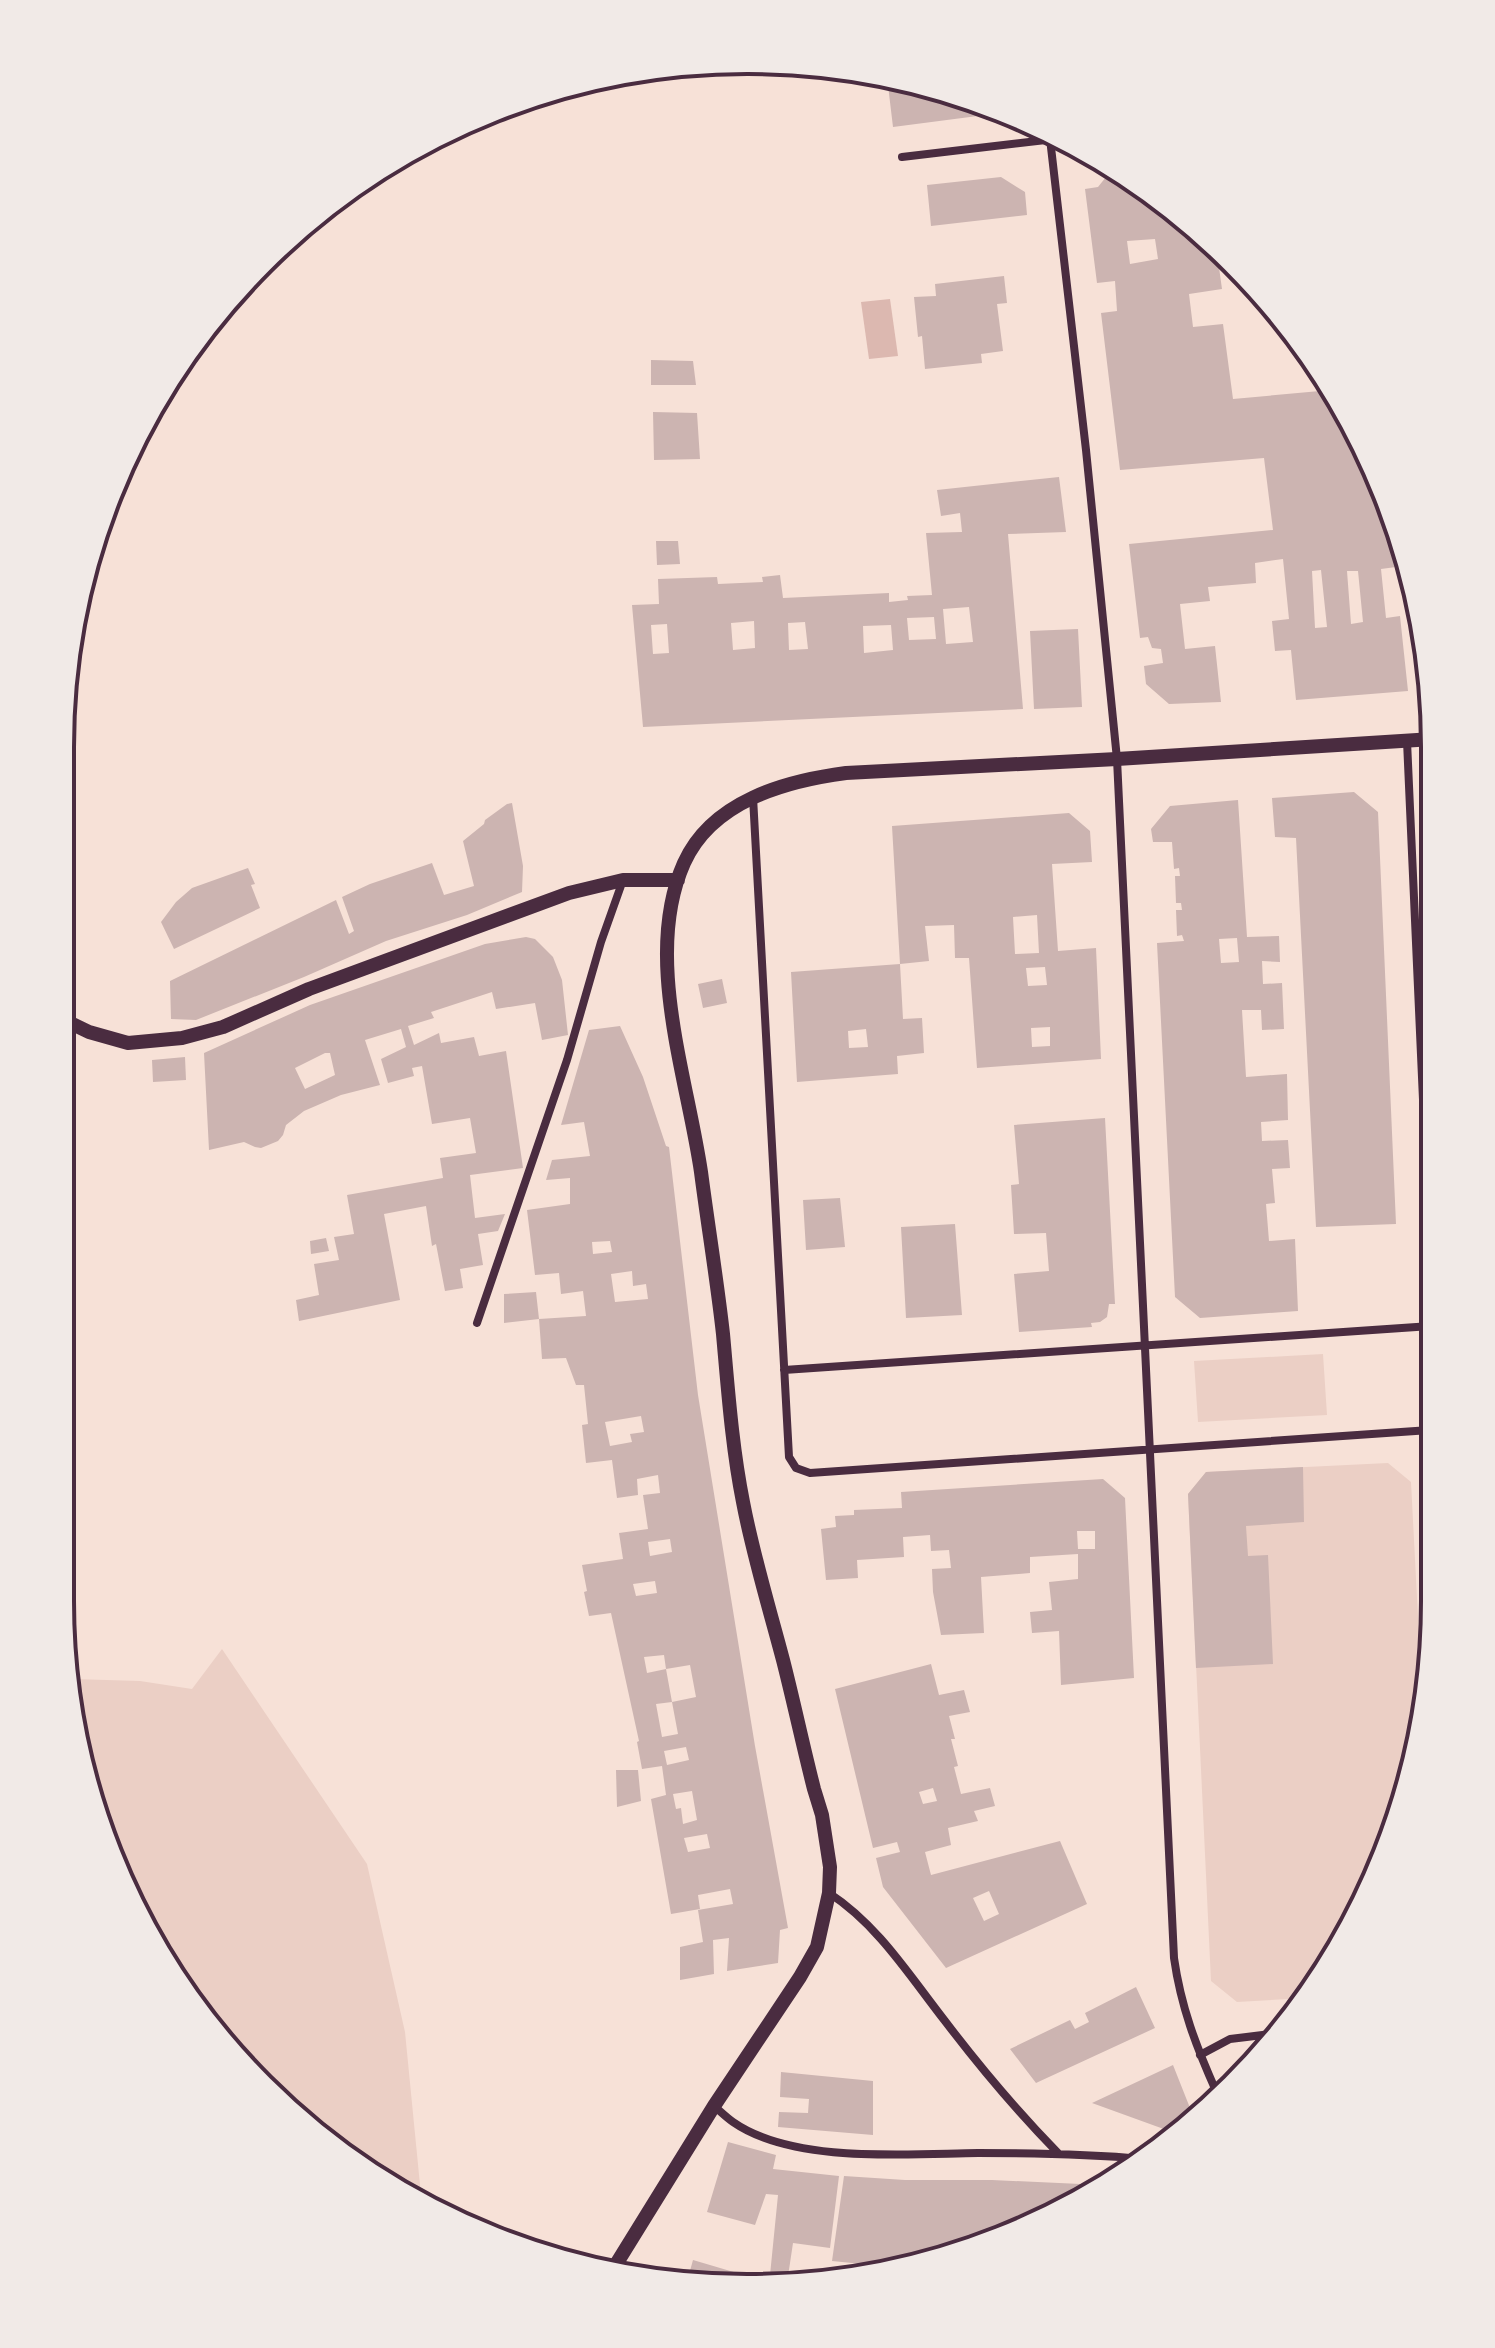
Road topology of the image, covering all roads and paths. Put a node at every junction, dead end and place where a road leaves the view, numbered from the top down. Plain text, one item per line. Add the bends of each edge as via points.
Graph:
1 (1033, 137) edge
2 (1050, 146) edge
3 (902, 157) dead end
4 (1421, 740) edge
5 (1407, 741) junction
6 (1117, 759) junction
7 (753, 797) junction
8 (623, 880) junction
9 (678, 880) junction
10 (74, 1025) edge
11 (1421, 1055) edge
12 (477, 1323) dead end
13 (1421, 1327) edge
14 (1145, 1345) junction
15 (784, 1370) junction
16 (1421, 1431) edge
17 (1149, 1450) junction
18 (829, 1893) junction
19 (1262, 2035) edge
20 (1200, 2055) junction
21 (1214, 2086) edge
22 (714, 2106) junction
23 (1058, 2153) junction
24 (1125, 2158) edge
25 (618, 2261) edge

1 - 3 street
2 - 6 street
4 - 5 street
5 - 6 street
5 - 11 street
6 - 7 street via 846,773 791,783
6 - 14 street
7 - 9 street via 693,846
7 - 15 street
8 - 9 street
8 - 10 street via 569,893 309,989 223,1027 182,1038 128,1043
8 - 12 street
9 - 18 street via 667,925 667,961 718,1294 742,1500 822,1815
13 - 14 street
14 - 15 street
14 - 17 street
15 - 17 street via 789,1457 796,1468 810,1473
16 - 17 street
17 - 20 street via 1174,1958
18 - 22 street via 812,1957
18 - 23 street via 862,1917 986,2075
19 - 20 street via 1230,2039
20 - 21 street
22 - 23 street via 757,2134 815,2150
22 - 25 street
23 - 24 street

